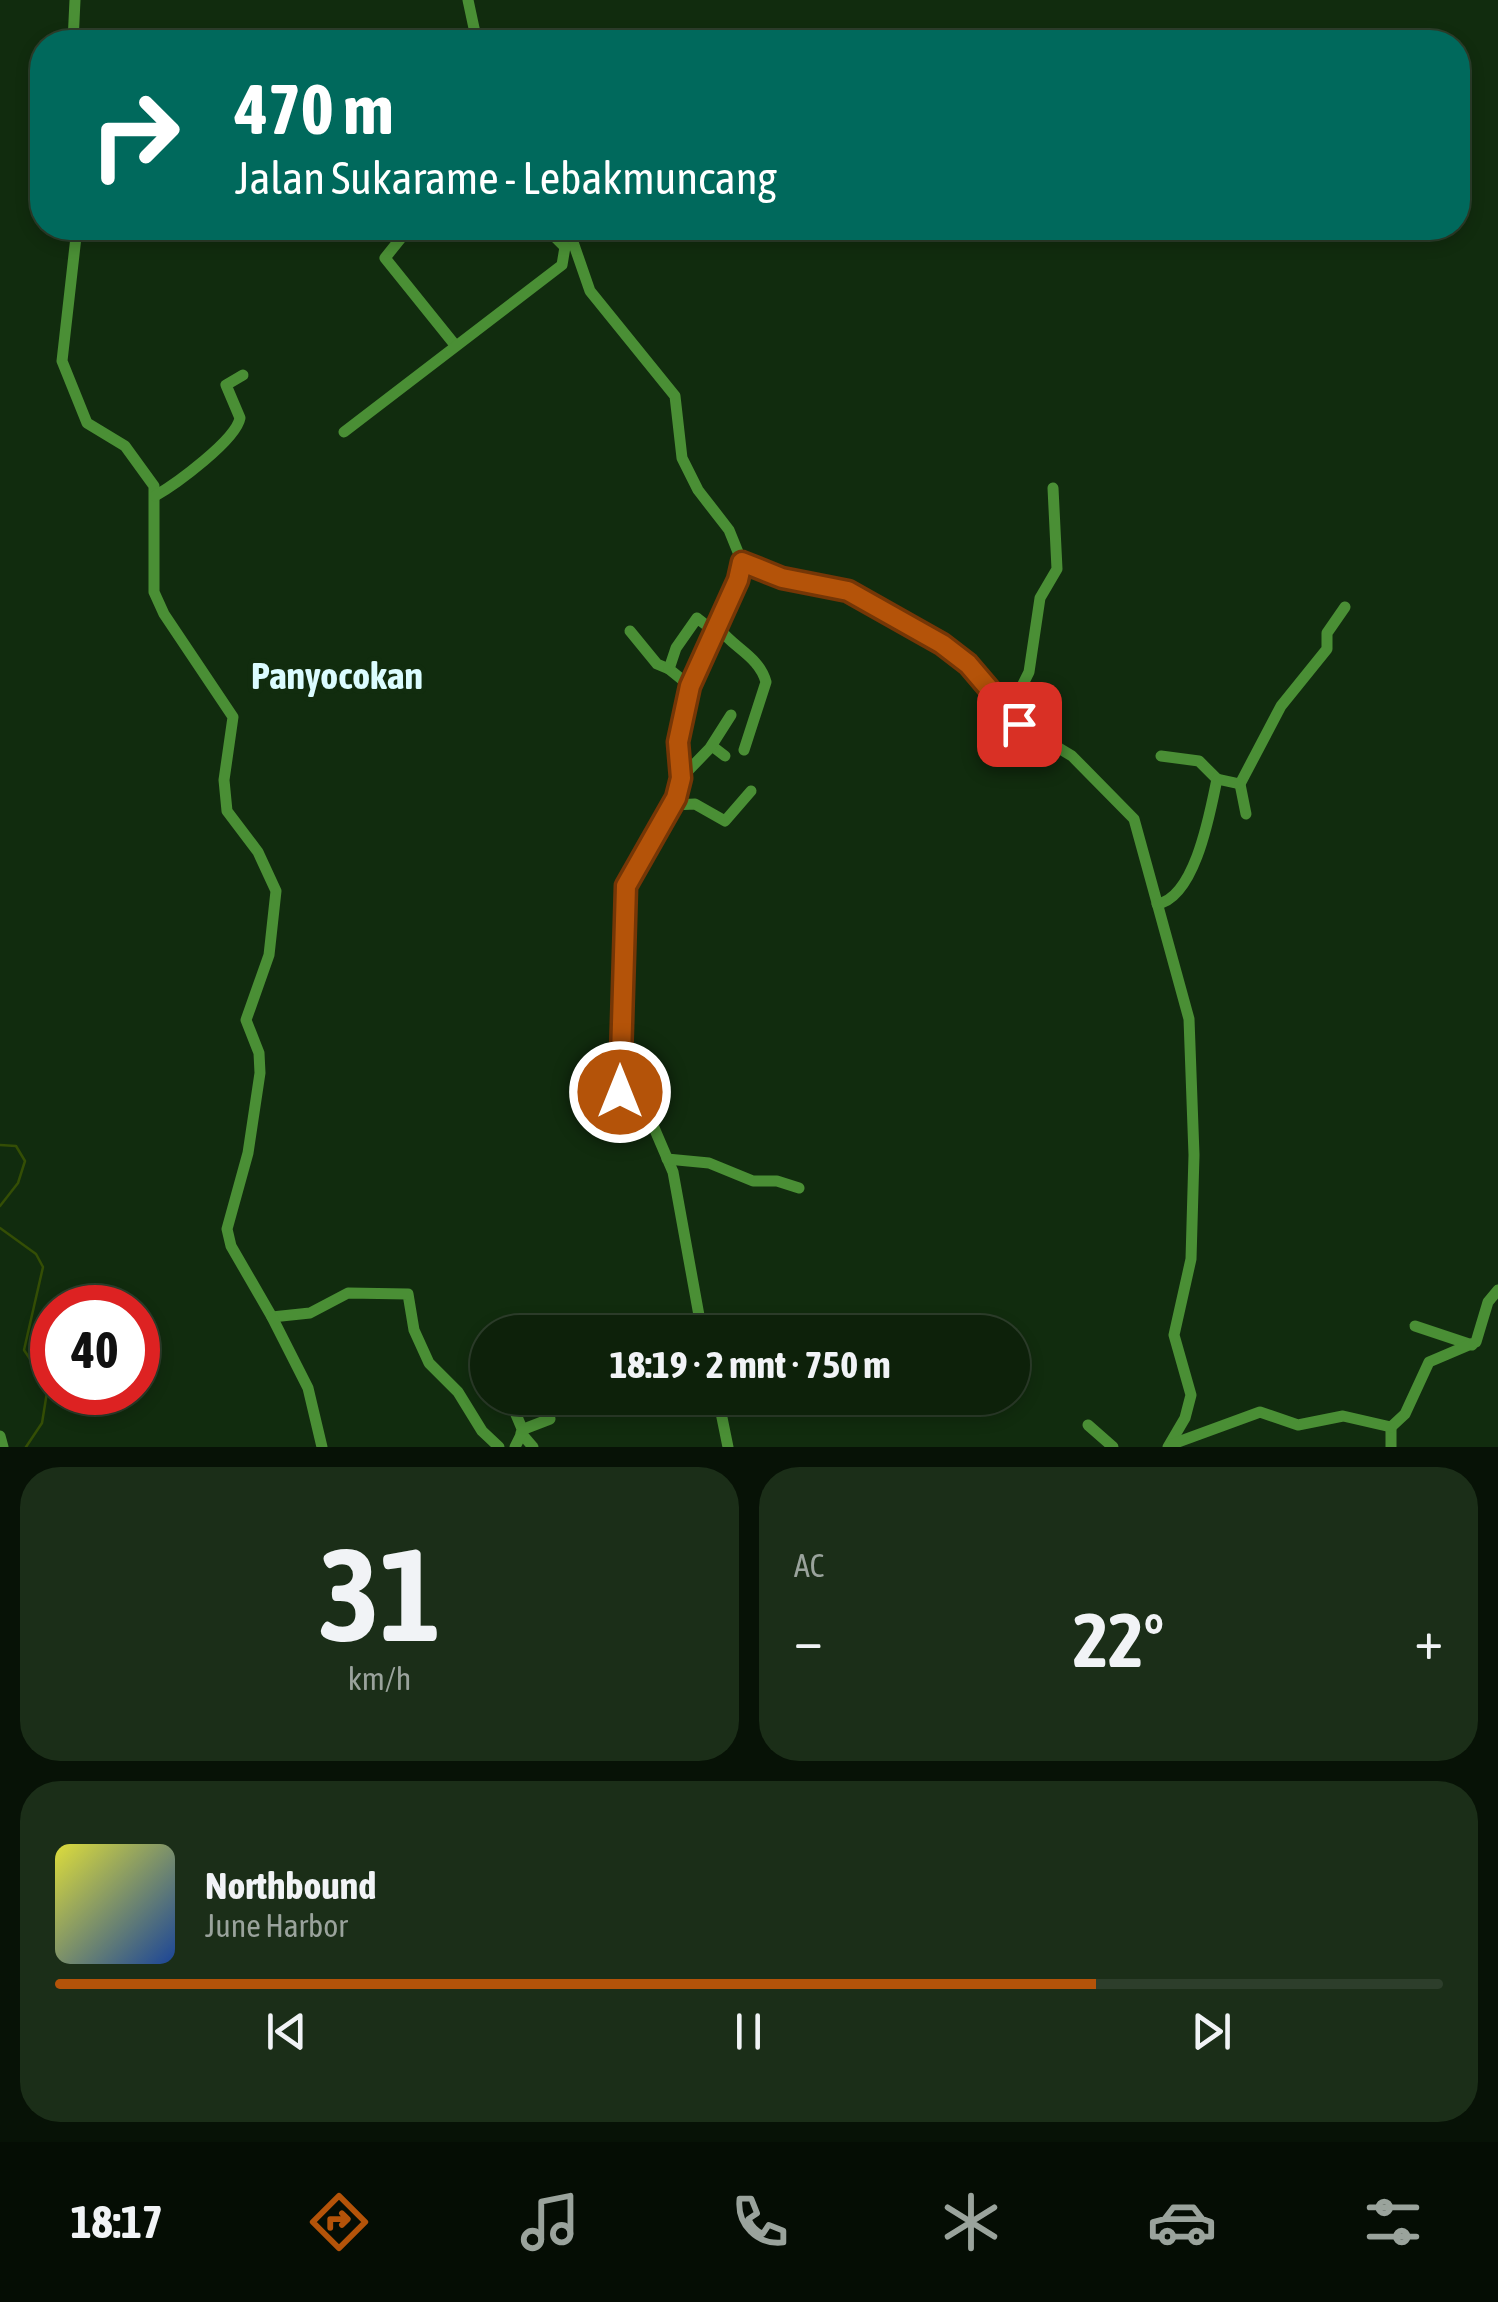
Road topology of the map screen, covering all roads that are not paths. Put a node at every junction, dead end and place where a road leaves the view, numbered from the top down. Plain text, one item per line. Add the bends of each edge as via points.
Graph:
1 (75, 0) edge
2 (468, 0) edge
3 (74, 30) edge
4 (474, 30) edge
5 (76, 240) edge
6 (400, 240) edge
7 (563, 240) edge
8 (567, 240) edge
9 (569, 244) junction
10 (455, 345) junction
11 (243, 375) dead end
12 (344, 432) dead end
13 (1052, 488) dead end
14 (156, 496) junction
15 (742, 562) junction
16 (1345, 606) dead end
17 (716, 629) junction
18 (630, 632) dead end
19 (669, 669) junction
20 (690, 686) junction
21 (731, 714) dead end
22 (1008, 714) junction
23 (712, 746) junction
24 (744, 750) dead end
25 (724, 756) dead end
26 (1161, 756) dead end
27 (681, 778) junction
28 (1217, 779) junction
29 (1240, 784) junction
30 (751, 791) dead end
31 (673, 804) junction
32 (1246, 814) dead end
33 (1157, 904) junction
34 (668, 1159) junction
35 (799, 1188) dead end
36 (1498, 1290) edge
37 (699, 1315) edge
38 (272, 1317) junction
39 (1415, 1326) dead end
40 (1472, 1345) junction
41 (516, 1415) edge
42 (721, 1415) edge
43 (550, 1420) dead end
44 (1088, 1425) dead end
45 (1391, 1427) junction
46 (522, 1432) junction
47 (0, 1436) edge
48 (1169, 1446) edge
49 (3, 1447) edge
50 (322, 1447) edge
51 (498, 1447) edge
52 (515, 1447) edge
53 (533, 1447) edge
54 (728, 1447) edge
55 (1113, 1447) edge
56 (1391, 1447) edge

1 - 3 street
2 - 4 street
5 - 14 street via 62,361 88,423 140,461
6 - 10 street via 386,258
7 - 9 street
8 - 9 street
9 - 10 street via 562,265
9 - 15 street via 590,291 675,396 686,467 729,530
10 - 12 street
11 - 14 street via 226,384 240,418 236,431
13 - 22 street via 1057,569 1040,598 1028,672
14 - 38 street via 154,592 233,717 224,780 228,811 276,891 270,955 246,1020 259,1053 253,1124 227,1229
15 - 17 street
15 - 22 street via 848,591 916,629 968,664
16 - 29 street via 1326,633 1327,648 1282,706
17 - 19 street via 696,618
17 - 20 street
17 - 24 street via 754,660 766,682
18 - 19 street
19 - 20 street
20 - 27 street via 678,742
21 - 23 street
22 - 33 street via 1072,756 1134,819
23 - 25 street
23 - 27 street
26 - 28 street via 1199,761
27 - 31 street
28 - 29 street
28 - 33 street via 1188,883
29 - 32 street
30 - 31 street via 725,821 695,804
31 - 34 street via 626,886 620,992 621,1100 652,1123
33 - 48 street via 1188,1009 1194,1138 1190,1268 1174,1335 1190,1402
34 - 35 street via 710,1163 753,1181
34 - 37 street
36 - 40 street
38 - 50 street via 308,1388
38 - 51 street via 310,1313 348,1293 408,1294 429,1363
39 - 40 street
40 - 45 street via 1429,1362
41 - 46 street
42 - 54 street
43 - 46 street
44 - 55 street
45 - 48 street via 1343,1416 1301,1425 1260,1412
45 - 56 street
46 - 52 street
46 - 53 street
47 - 49 street

